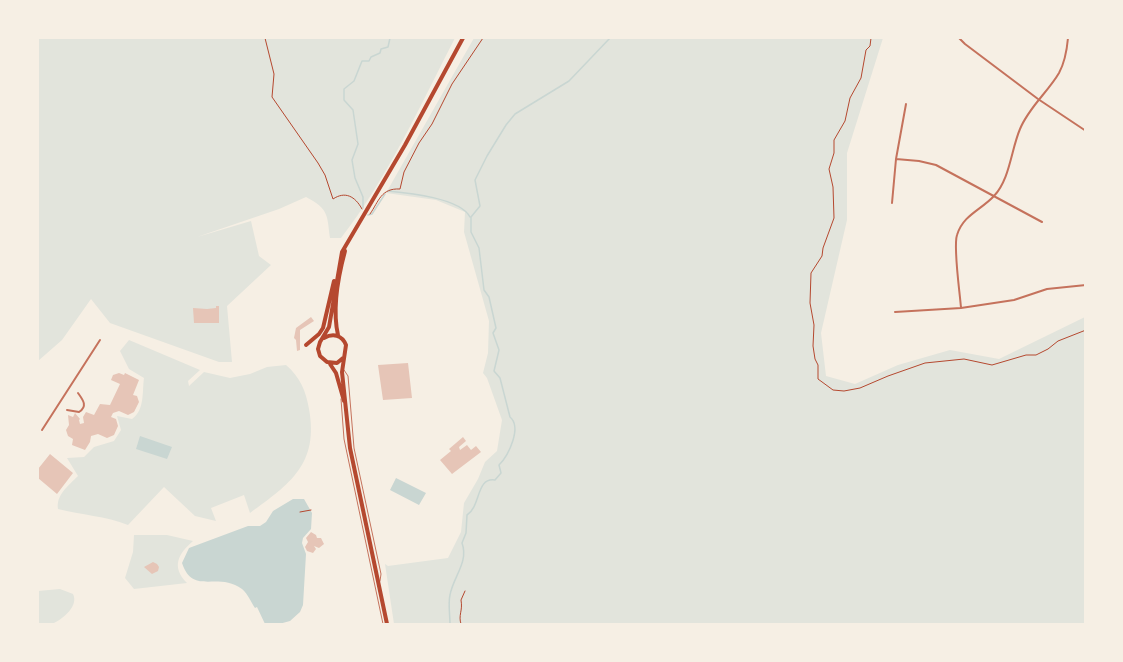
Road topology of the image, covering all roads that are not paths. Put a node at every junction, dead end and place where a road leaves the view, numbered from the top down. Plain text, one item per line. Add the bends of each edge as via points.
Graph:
1 (463, 38) edge
2 (959, 38) edge
3 (1068, 38) edge
4 (1038, 99) junction
5 (906, 104) dead end
6 (1086, 131) edge
7 (896, 159) junction
8 (994, 196) junction
9 (892, 203) dead end
10 (1042, 222) dead end
11 (347, 242) junction
12 (339, 260) junction
13 (1086, 285) edge
14 (961, 308) junction
15 (895, 312) dead end
16 (338, 336) junction
17 (100, 340) dead end
18 (321, 340) junction
19 (306, 345) dead end
20 (343, 358) junction
21 (329, 363) junction
22 (342, 366) junction
23 (341, 388) junction
24 (78, 393) dead end
25 (67, 410) dead end
26 (346, 420) junction
27 (42, 430) dead end
28 (379, 585) junction
29 (383, 624) edge
30 (387, 624) edge

1 - 11 main road
2 - 4 street
3 - 4 street via 1064,62
4 - 6 street
4 - 8 street via 1020,128 1006,175
5 - 7 street
7 - 8 street via 936,165
7 - 9 street
8 - 10 street
8 - 14 street via 961,224 956,238
11 - 12 main road
11 - 16 main road via 337,301
12 - 18 main road via 329,327
12 - 19 main road via 323,328
13 - 14 street via 1047,289 1014,300
14 - 15 street
16 - 18 main road
16 - 20 main road via 346,345
17 - 27 street
18 - 21 main road via 318,353
20 - 21 main road
20 - 22 main road
21 - 23 main road
22 - 26 main road
22 - 28 lane via 348,376 354,448 381,574
23 - 26 main road
23 - 29 lane via 344,439
24 - 25 street via 84,407 79,412
26 - 28 main road
28 - 30 main road

